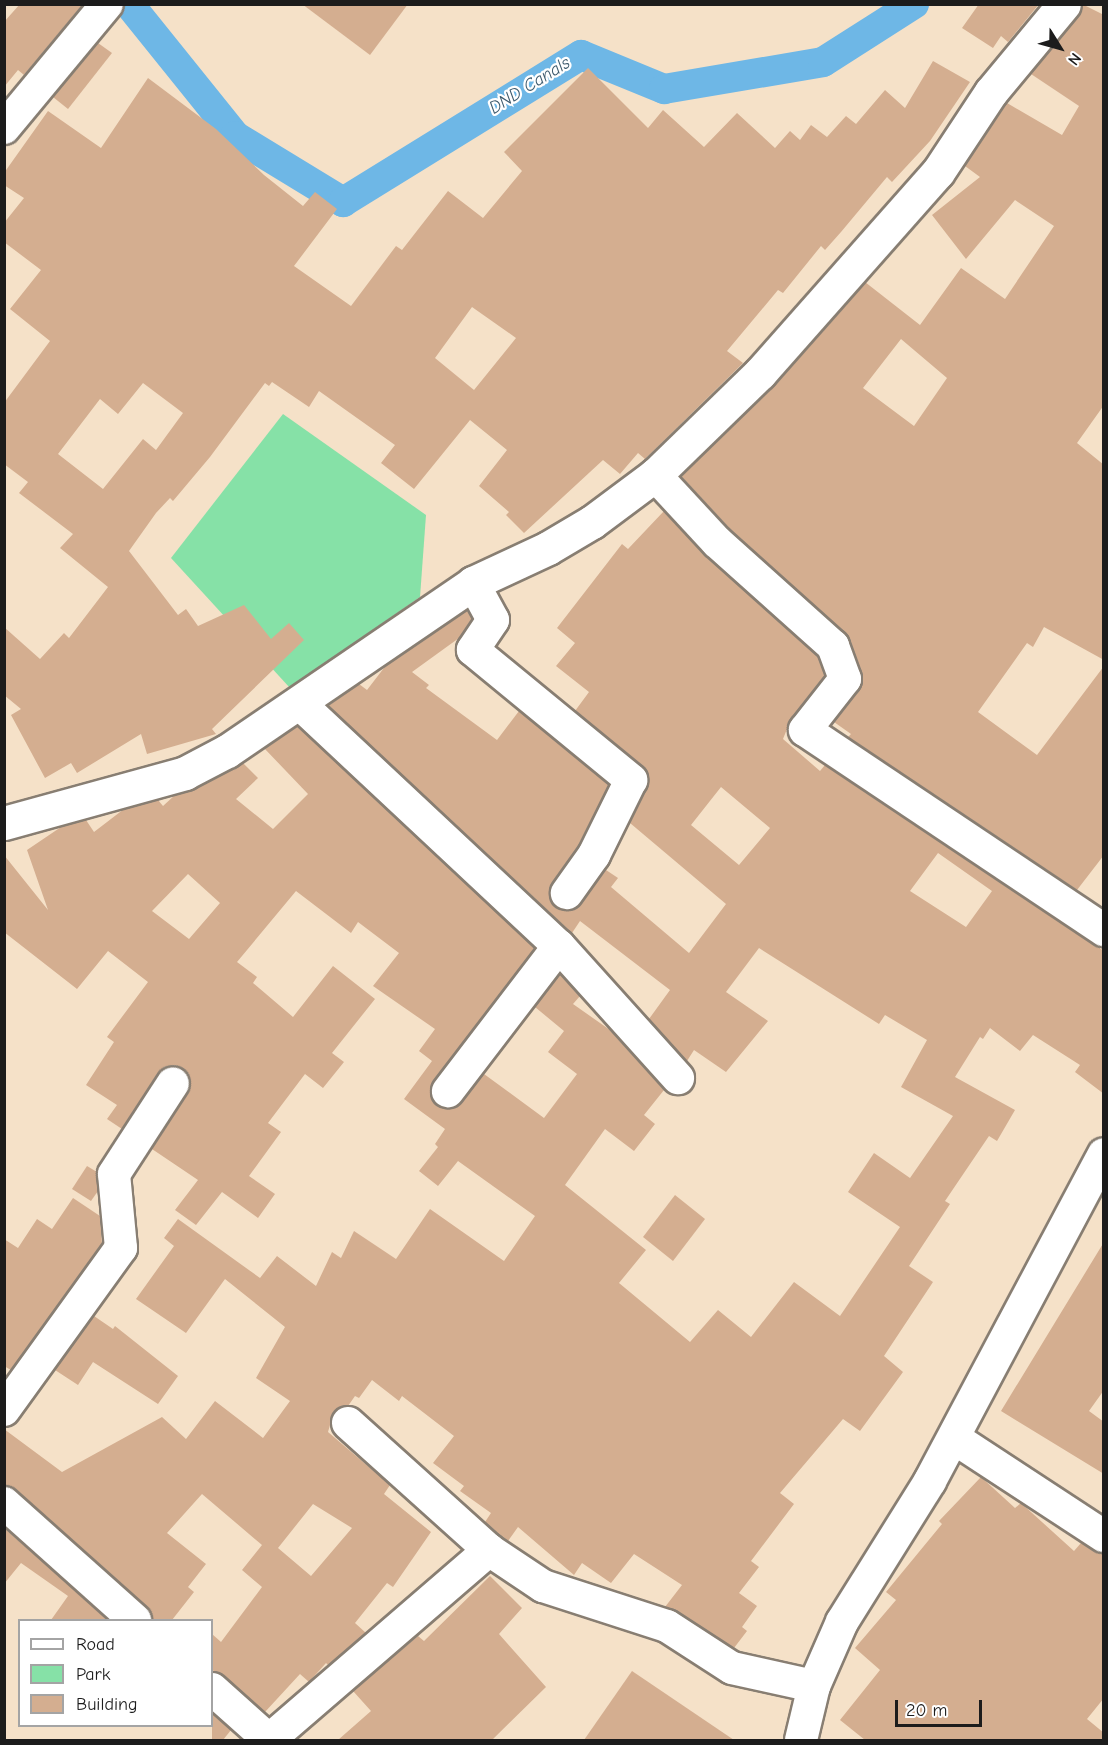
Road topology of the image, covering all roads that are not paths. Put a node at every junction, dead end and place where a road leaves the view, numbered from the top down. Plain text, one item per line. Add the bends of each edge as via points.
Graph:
1 (1064, 4) edge
2 (100, 13) edge
3 (4, 128) edge
4 (655, 475) junction
5 (473, 584) junction
6 (299, 703) junction
7 (4, 824) edge
8 (567, 893) dead end
9 (1104, 930) edge
10 (559, 946) junction
11 (678, 1078) dead end
12 (173, 1083) dead end
13 (448, 1091) dead end
14 (1104, 1154) edge
15 (4, 1410) edge
16 (348, 1423) dead end
17 (954, 1438) junction
18 (4, 1503) edge
19 (1104, 1536) edge
20 (489, 1550) junction
21 (134, 1619) edge
22 (814, 1686) junction
23 (213, 1690) edge
24 (801, 1740) edge

1 - 4 street via 991,92 938,172 760,373
2 - 3 street
4 - 5 street via 557,543
4 - 9 street via 717,542 833,646 845,679 805,730
5 - 6 street
5 - 8 street via 493,620 473,650 631,780 594,855
6 - 7 street via 227,751 185,773
6 - 10 street
10 - 11 street
10 - 13 street
12 - 15 street via 114,1174 121,1248
14 - 17 street
16 - 20 street
17 - 19 street
17 - 22 street via 842,1622
18 - 21 street
20 - 22 street via 543,1586 667,1626 732,1668
20 - 23 street via 269,1740
22 - 24 street

